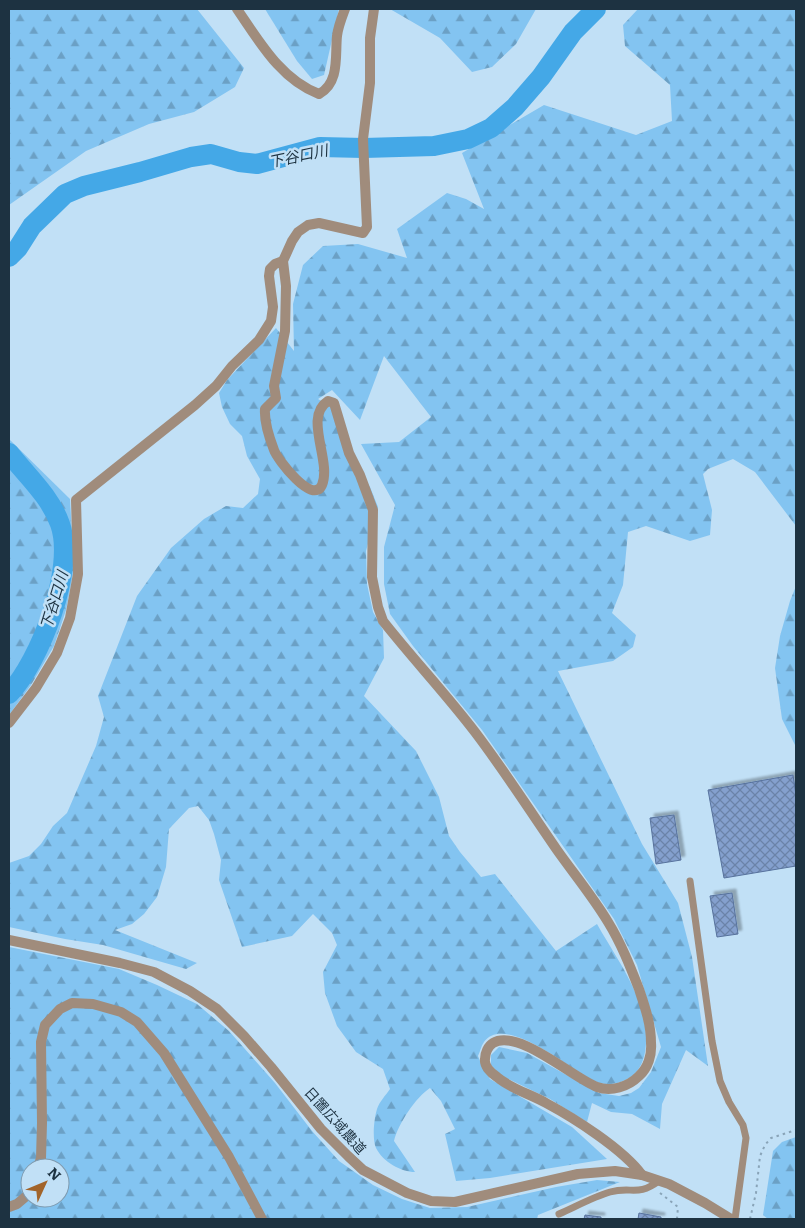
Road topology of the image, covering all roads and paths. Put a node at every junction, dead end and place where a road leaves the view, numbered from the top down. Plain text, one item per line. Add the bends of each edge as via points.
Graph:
1 (237, 9) edge
2 (345, 9) edge
3 (374, 9) edge
4 (283, 261) junction
5 (9, 723) edge
6 (690, 880) dead end
7 (9, 940) edge
8 (796, 1130) edge
9 (40, 1158) edge
10 (642, 1175) junction
11 (659, 1181) junction
12 (558, 1214) dead end
13 (262, 1219) edge
14 (678, 1219) edge
15 (731, 1219) edge
16 (735, 1219) edge
17 (750, 1219) edge

1 - 2 street via 265,51 307,89 319,94 331,81 337,33
3 - 4 street via 363,139 367,227 363,233 320,223 308,225 298,232
4 - 5 street via 270,269 271,321 258,340 195,405 76,500 78,574 70,618 57,653
4 - 10 street via 285,331 274,386 276,398 265,409 274,450 286,470 299,482 312,490 319,489 324,458 318,436 318,419 324,404 328,401 334,403 372,510 372,577 383,621 474,732 608,922 627,958 648,1014 651,1055 644,1071 624,1087 597,1087 528,1046 507,1041 495,1042 488,1048 484,1058 486,1066 495,1077 578,1122 634,1164
6 - 16 lane via 720,1081 743,1125 746,1138
7 - 10 street, 日置広域農道 via 154,972 190,991 217,1010 244,1036 321,1129 363,1170 407,1193 431,1201 455,1202 578,1174 615,1170
8 - 17 path via 771,1138 765,1145 760,1156
9 - 13 street via 41,1042 45,1025 60,1009 72,1003 93,1004 121,1012 137,1022 164,1053 229,1157
10 - 11 street, 日置広域農道
11 - 12 lane via 649,1189 610,1192
11 - 14 path via 660,1193 678,1207
11 - 15 street, 日置広域農道

